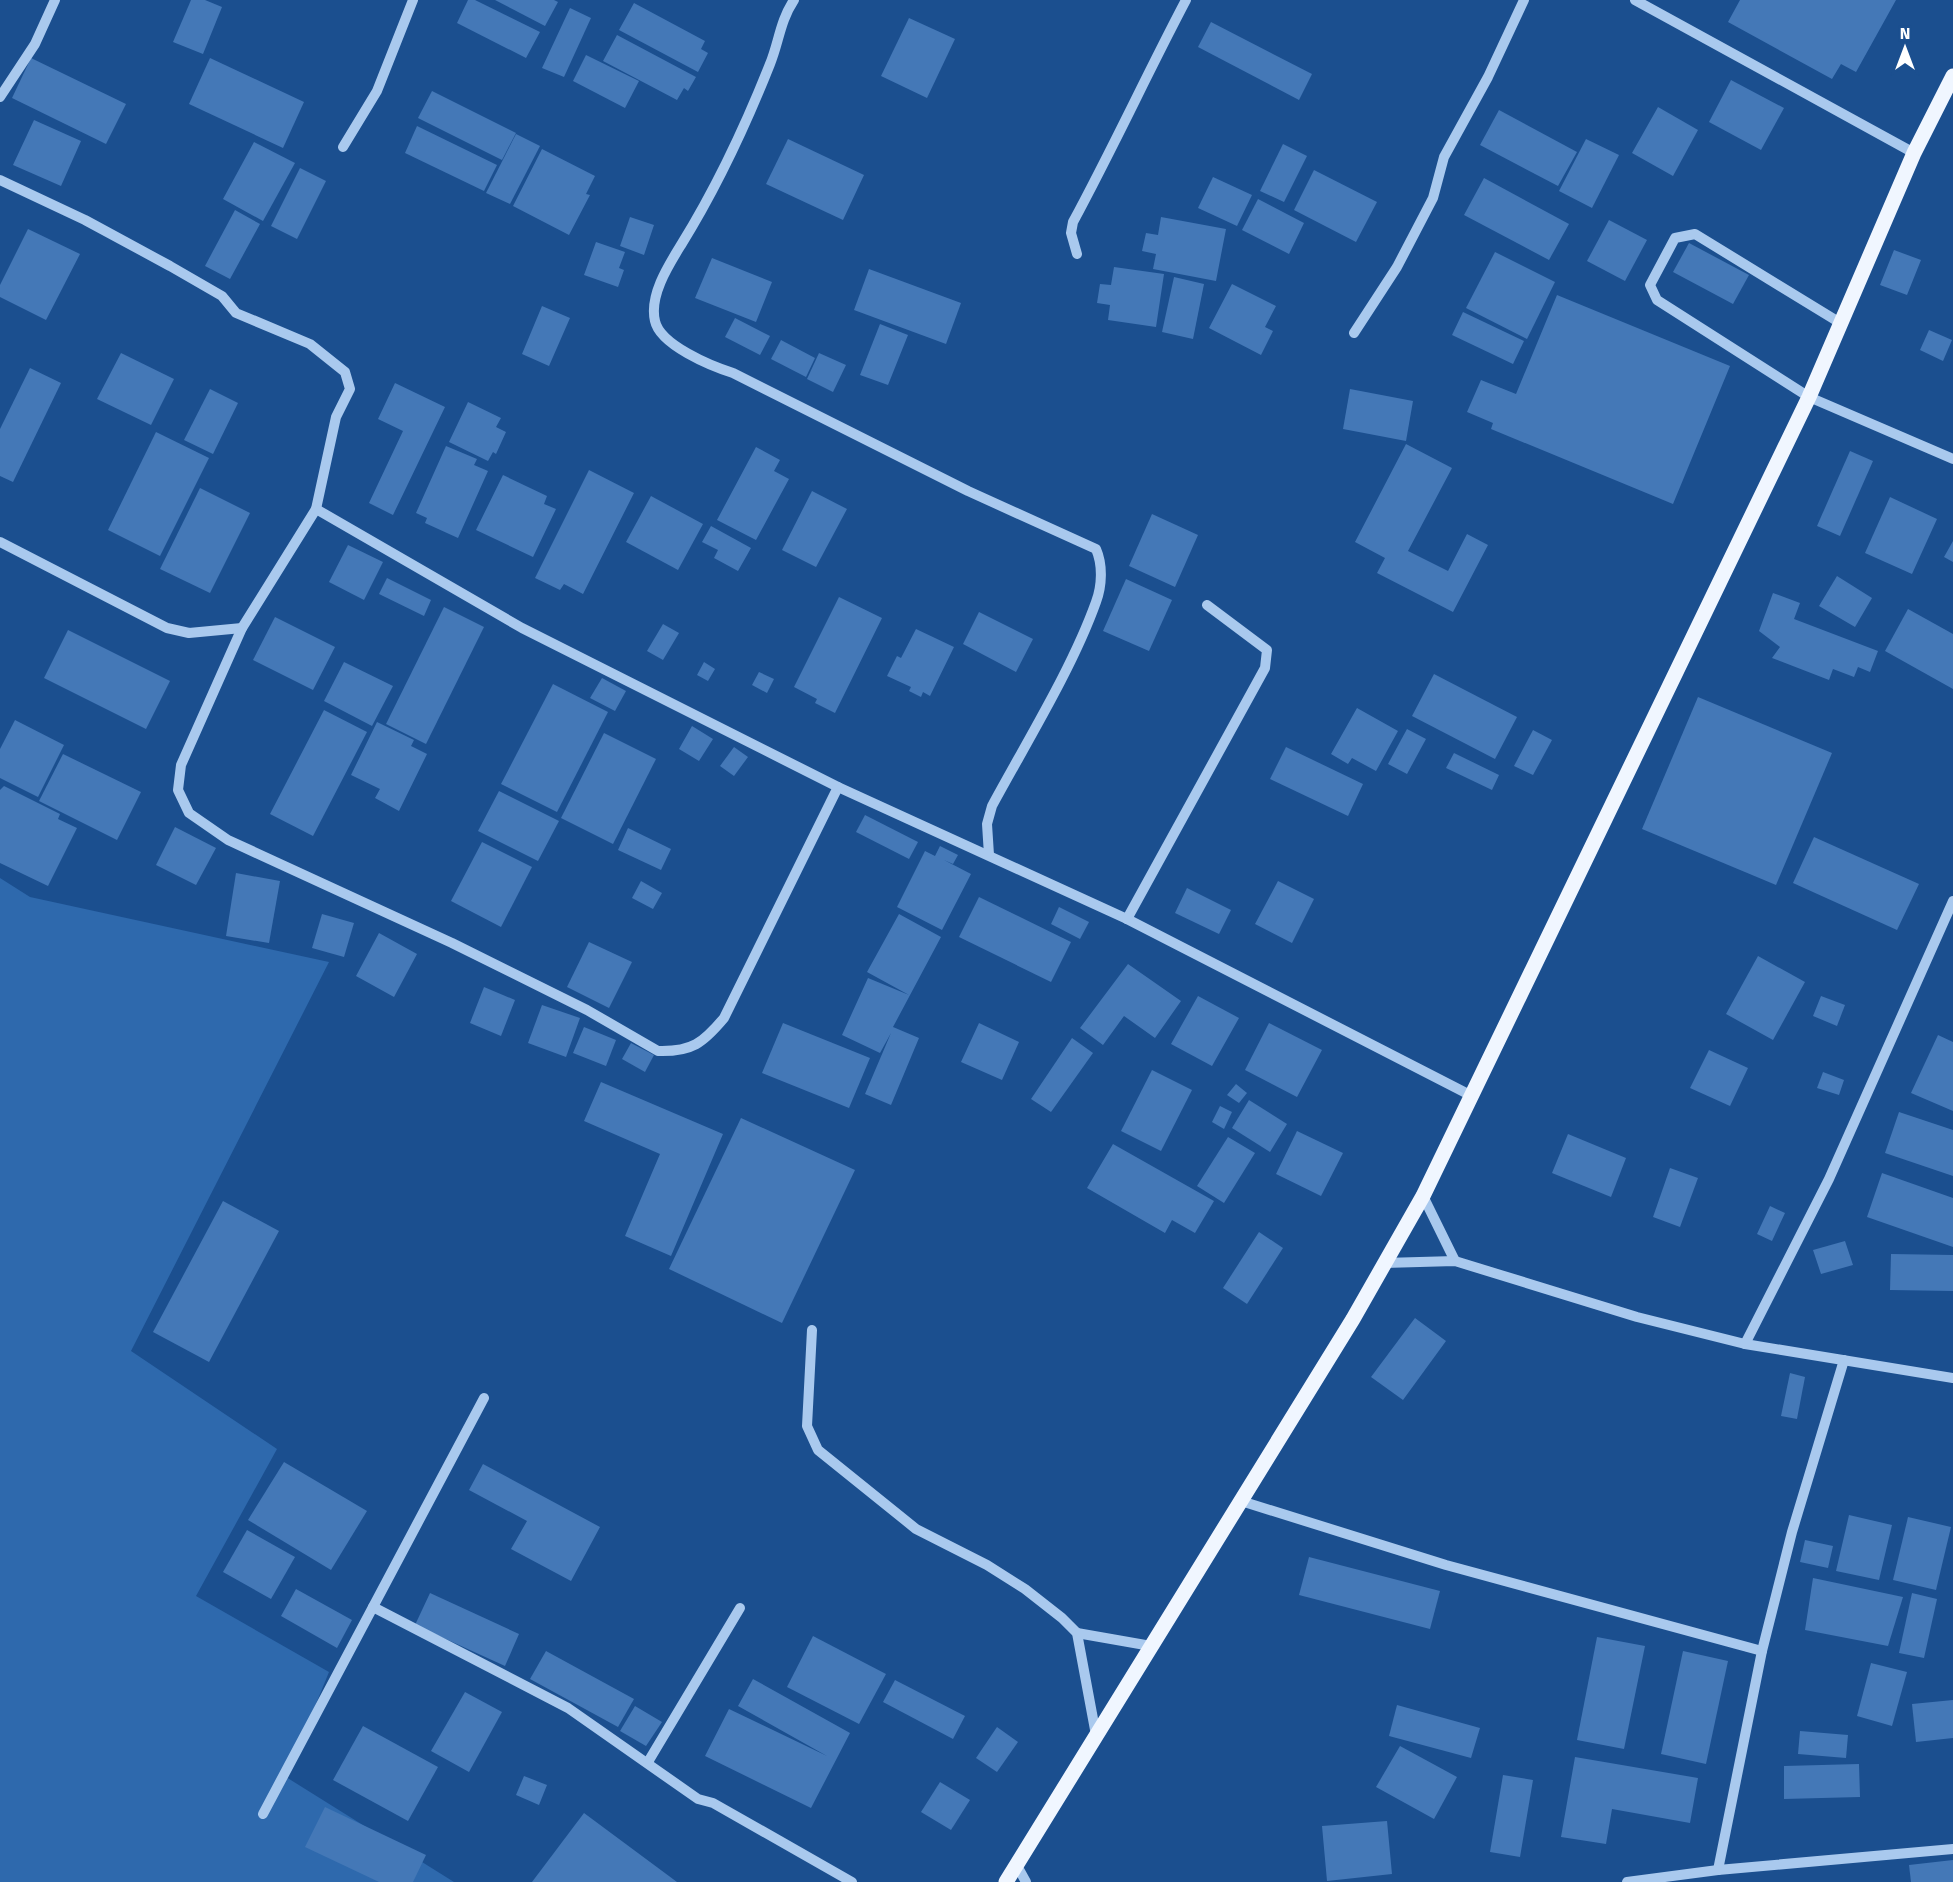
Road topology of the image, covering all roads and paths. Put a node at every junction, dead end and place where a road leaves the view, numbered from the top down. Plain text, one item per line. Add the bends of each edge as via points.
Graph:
1 (55, 0) edge
2 (412, 0) edge
3 (794, 0) edge
4 (1186, 0) edge
5 (1524, 0) edge
6 (1635, 0) edge
7 (1953, 76) edge
8 (0, 97) edge
9 (343, 147) dead end
10 (1914, 153) junction
11 (0, 180) edge
12 (1077, 254) dead end
13 (1842, 324) junction
14 (1354, 333) dead end
15 (1809, 397) junction
16 (1953, 459) edge
17 (316, 509) junction
18 (0, 543) edge
19 (1207, 604) dead end
20 (242, 628) junction
21 (838, 787) junction
22 (989, 855) junction
23 (1953, 902) edge
24 (1127, 919) junction
25 (1470, 1095) junction
26 (1423, 1196) junction
27 (1455, 1261) junction
28 (1384, 1263) junction
29 (812, 1330) dead end
30 (1745, 1344) junction
31 (1844, 1360) junction
32 (1953, 1378) edge
33 (484, 1398) dead end
34 (1241, 1501) junction
35 (373, 1607) junction
36 (740, 1608) dead end
37 (1077, 1633) junction
38 (1151, 1646) junction
39 (1762, 1651) junction
40 (1096, 1735) junction
41 (648, 1762) junction
42 (264, 1814) dead end
43 (1953, 1849) edge
44 (1016, 1864) junction
45 (1718, 1870) junction
46 (852, 1882) edge
47 (1006, 1882) edge
48 (1026, 1882) edge
49 (1627, 1882) edge

1 - 8 street via 35,44
2 - 9 street via 377,91
3 - 22 street via 784,16 771,61 716,188 668,267 657,293 654,320 666,339 716,368 1096,549 1101,560 1096,601 1072,655 992,806 987,824
4 - 12 street via 1073,222 1071,233
5 - 14 street via 1488,77 1443,157 1433,198 1397,267
6 - 10 street
7 - 10 main road
10 - 13 main road
11 - 17 street via 86,220 170,266 222,296 236,313 310,344 345,372 350,389 336,417
13 - 15 main road
13 - 15 street via 1695,234 1675,238 1650,285 1657,300
15 - 16 street
15 - 25 main road
17 - 20 street
17 - 21 street via 522,628
18 - 20 street via 167,628 189,633
19 - 24 street via 1267,650 1265,668
20 - 21 street via 181,765 178,790 189,813 228,840 452,943 587,1010 658,1051 684,1050 704,1042 724,1018
21 - 22 street
22 - 24 street
23 - 30 street via 1829,1179
24 - 25 street
25 - 26 main road
26 - 27 street
26 - 28 main road
27 - 28 street
27 - 30 street via 1637,1317
28 - 34 main road
29 - 37 street via 807,1426 818,1450 916,1530 987,1565 1025,1589
30 - 31 street
31 - 32 street
31 - 39 street via 1792,1532
33 - 35 street
34 - 38 main road
34 - 39 street via 1446,1565
35 - 41 street via 568,1707
35 - 42 street
36 - 41 street
37 - 38 street
37 - 40 street
38 - 40 main road
39 - 45 street
40 - 44 main road
41 - 46 street via 698,1799 713,1803
43 - 45 street
44 - 47 main road
44 - 48 street
45 - 49 street

